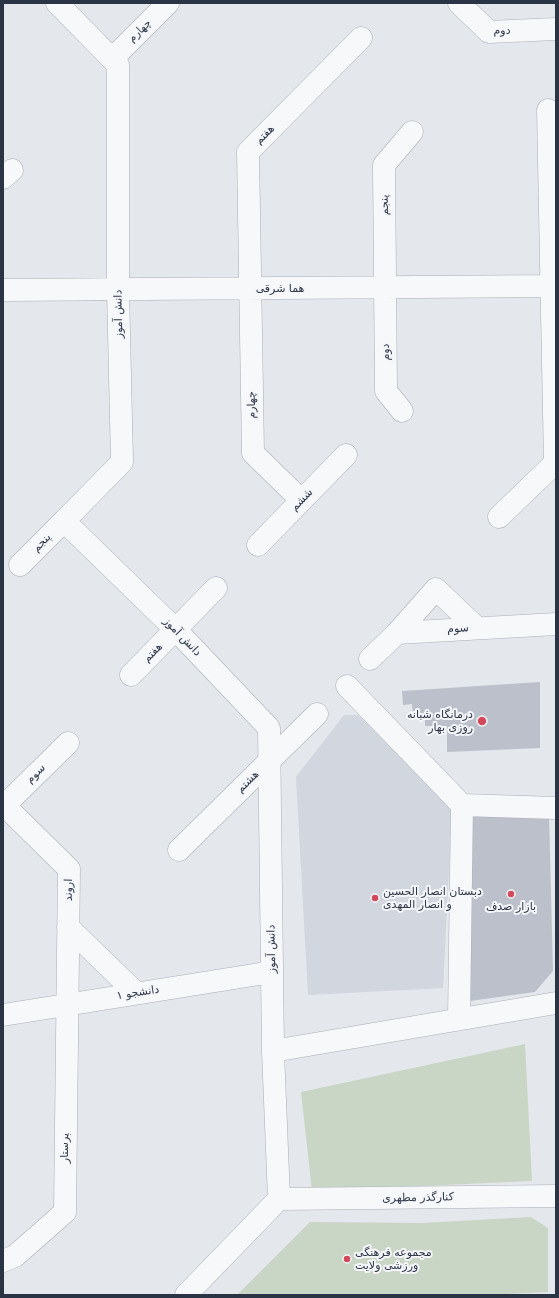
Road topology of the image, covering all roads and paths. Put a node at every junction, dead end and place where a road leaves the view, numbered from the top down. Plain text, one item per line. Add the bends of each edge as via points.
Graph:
1 (57, 3) edge
2 (168, 3) edge
3 (459, 3) edge
4 (556, 29) edge
5 (361, 38) dead end
6 (112, 59) junction
7 (548, 110) dead end
8 (412, 132) dead end
9 (554, 286) edge
10 (386, 288) junction
11 (249, 289) junction
12 (3, 290) edge
13 (118, 290) junction
14 (402, 411) dead end
15 (346, 455) dead end
16 (301, 500) junction
17 (499, 517) dead end
18 (64, 521) junction
19 (258, 545) dead end
20 (20, 565) dead end
21 (216, 588) dead end
22 (556, 624) edge
23 (477, 628) junction
24 (176, 630) junction
25 (397, 633) junction
26 (370, 659) dead end
27 (131, 675) dead end
28 (347, 686) dead end
29 (317, 714) dead end
30 (68, 743) dead end
31 (270, 759) junction
32 (4, 805) edge
33 (462, 806) junction
34 (556, 808) edge
35 (179, 850) dead end
36 (68, 927) junction
37 (272, 972) junction
38 (136, 993) junction
39 (556, 1003) edge
40 (66, 1004) junction
41 (3, 1015) edge
42 (459, 1019) junction
43 (273, 1051) junction
44 (556, 1196) edge
45 (279, 1199) junction
46 (3, 1261) edge
47 (186, 1295) edge

1 - 6 street, دانش آموز
2 - 6 street, چهارم
3 - 4 street, دوم via 489,32
5 - 11 street, هفتم via 248,152
6 - 13 street, دانش آموز via 118,65
7 - 9 street
8 - 10 street, پنجم via 384,165
9 - 10 street, هما شرقی
9 - 17 street via 555,462
10 - 11 street, هما شرقی
10 - 14 street, دوم via 386,391
11 - 13 street, هما شرقی
11 - 16 street, چهارم via 253,453
12 - 13 street, هما شرقی
13 - 18 street, دانش آموز via 122,462
15 - 16 street, ششم
16 - 19 street, ششم
18 - 20 street, پنجم
18 - 24 street, دانش آموز
21 - 24 street
22 - 23 street, سوم
23 - 25 street, سوم
23 - 25 street via 436,589
24 - 27 street, هفتم
24 - 31 street, دانش آموز via 269,728
25 - 26 street
28 - 33 street
29 - 31 street, هشتم
30 - 32 street, سوم
31 - 35 street, هشتم
31 - 37 street, دانش آموز
32 - 36 street, اروند via 69,869
33 - 34 street
33 - 42 street
36 - 38 street
36 - 40 street, اروند
37 - 38 street, دانشجو ۱
37 - 43 street, دانش آموز
38 - 40 street, دانشجو ۱
39 - 42 street
40 - 41 street, دانشجو ۱
40 - 46 street, پرستار via 65,1212 15,1256
42 - 43 street
43 - 45 street, دانش آموز
44 - 45 street, کنارگذر مطهری
45 - 47 street

